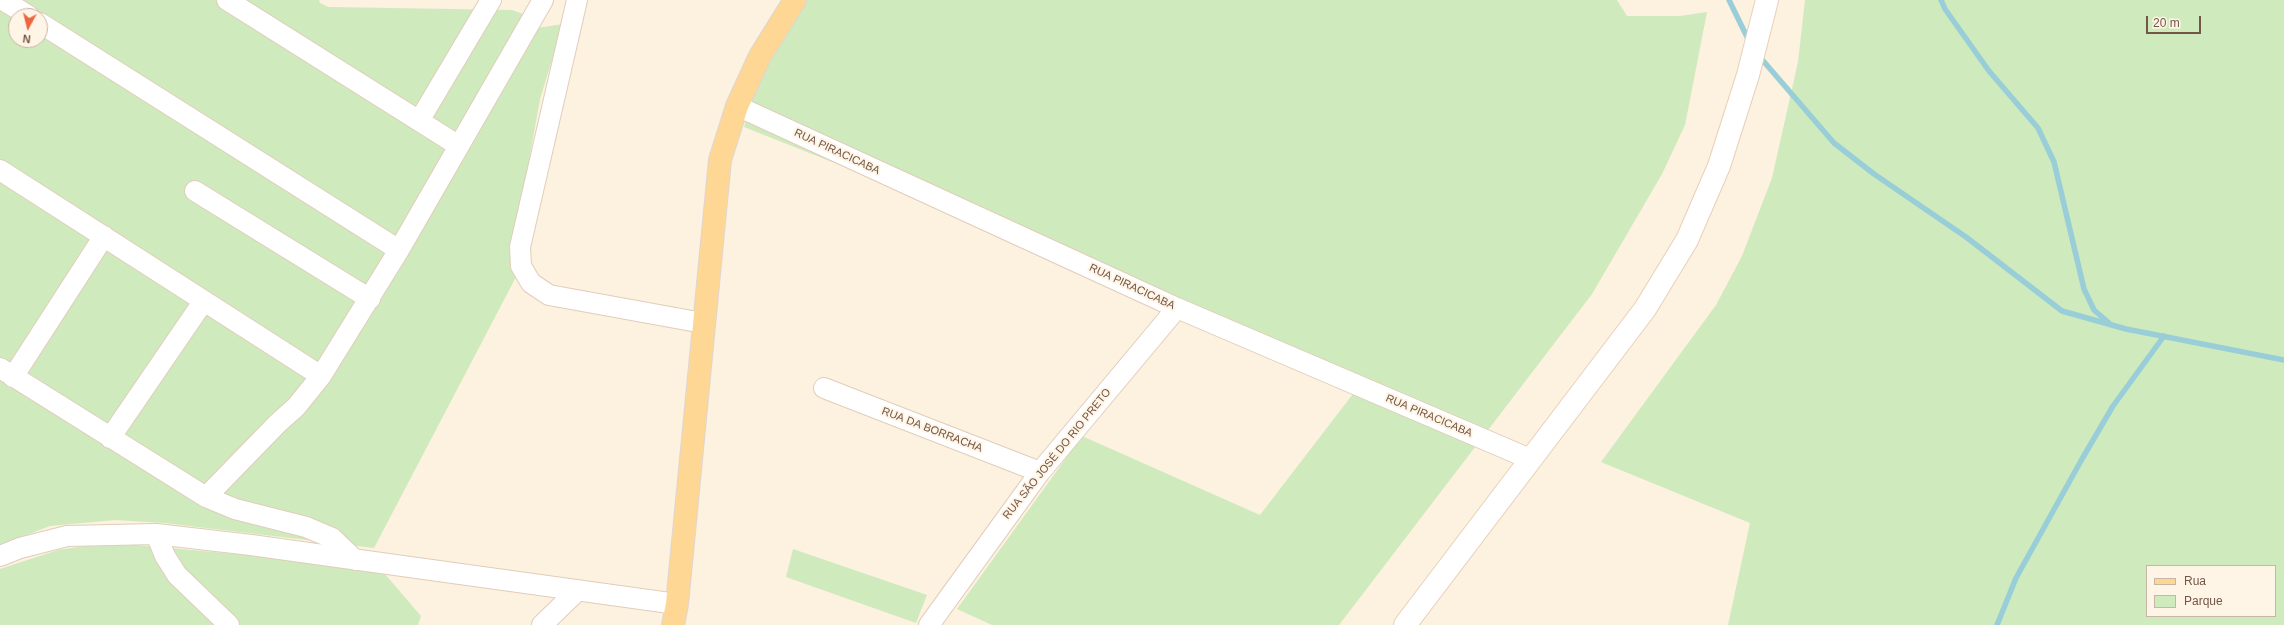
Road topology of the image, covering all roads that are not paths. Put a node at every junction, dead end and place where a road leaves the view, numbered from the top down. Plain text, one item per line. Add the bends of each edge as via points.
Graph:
1 (3, 0) edge
2 (227, 0) edge
3 (491, 0) edge
4 (543, 0) edge
5 (577, 0) edge
6 (795, 0) edge
7 (1767, 0) edge
8 (16, 8) edge
9 (48, 28) edge
10 (737, 106) junction
11 (419, 121) junction
12 (459, 146) junction
13 (0, 170) edge
14 (195, 191) dead end
15 (104, 236) junction
16 (399, 250) junction
17 (370, 299) junction
18 (202, 302) junction
19 (1177, 308) junction
20 (703, 323) junction
21 (7, 372) edge
22 (321, 376) junction
23 (824, 388) dead end
24 (110, 438) junction
25 (1530, 459) junction
26 (1040, 472) junction
27 (206, 497) junction
28 (156, 534) junction
29 (0, 556) edge
30 (355, 560) junction
31 (577, 591) junction
32 (675, 615) edge
33 (229, 625) edge
34 (542, 625) edge
35 (928, 625) edge
36 (1405, 625) edge

1 - 8 street
2 - 11 street
3 - 11 street
4 - 12 street
5 - 20 street via 520,246 521,266 531,283 549,295
6 - 10 main road via 760,56
7 - 25 main road via 1748,74 1719,166 1686,240 1645,309
9 - 16 street
10 - 19 street, RUA PIRACICABA
10 - 20 main road via 720,160
11 - 12 street
12 - 16 street
13 - 15 street
14 - 17 street
15 - 18 street
15 - 21 street
16 - 17 street
17 - 22 street
18 - 22 street
18 - 24 street
19 - 25 street, RUA PIRACICABA
19 - 26 street, RUA SÃO JOSÉ DO RIO PRETO
20 - 32 main road
21 - 24 street
22 - 27 street via 296,407
23 - 26 street, RUA DA BORRACHA
24 - 27 street
25 - 36 main road
26 - 35 street, RUA SÃO JOSÉ DO RIO PRETO
27 - 30 street via 235,509 306,527 332,538
28 - 29 street via 67,536
28 - 30 street
28 - 33 street via 165,556 177,575
30 - 31 street
31 - 32 street
31 - 34 street

